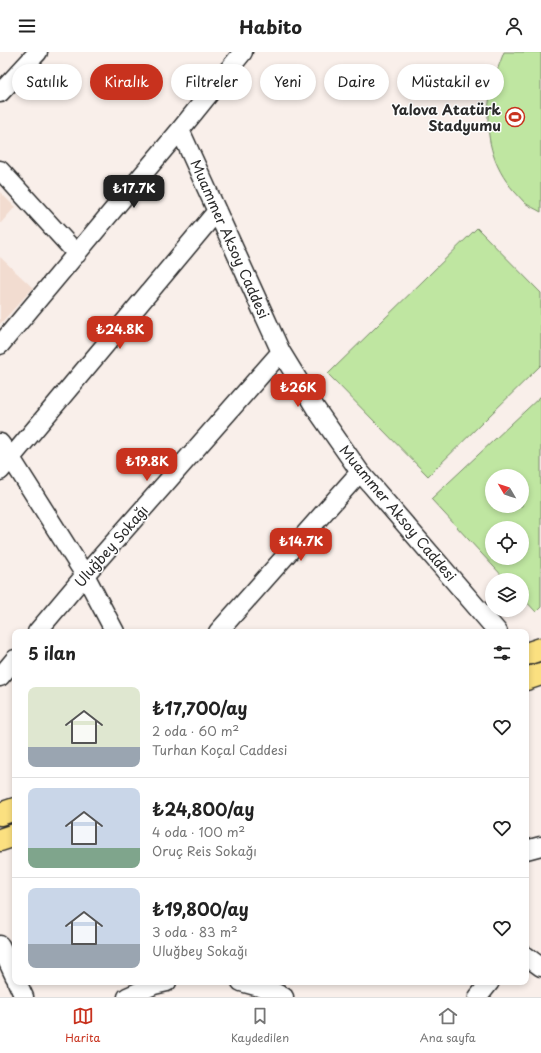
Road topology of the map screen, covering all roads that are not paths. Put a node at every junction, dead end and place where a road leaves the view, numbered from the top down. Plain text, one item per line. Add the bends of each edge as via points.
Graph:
1 (38, 52) edge
2 (244, 52) edge
3 (0, 93) edge
4 (180, 130) junction
5 (0, 170) edge
6 (217, 210) junction
7 (77, 254) junction
8 (0, 345) edge
9 (281, 352) junction
10 (0, 443) edge
11 (5, 464) edge
12 (360, 472) junction
13 (85, 575) junction
14 (40, 629) edge
15 (113, 629) edge
16 (221, 629) edge
17 (495, 629) edge
18 (541, 649) edge
19 (529, 653) edge
20 (12, 663) edge
21 (541, 674) edge
22 (0, 677) edge
23 (529, 678) edge
24 (12, 810) edge
25 (0, 814) edge
26 (12, 836) edge
27 (0, 840) edge
28 (541, 846) edge
29 (529, 849) edge
30 (0, 945) edge
31 (529, 958) edge
32 (541, 967) edge
33 (12, 971) edge
34 (18, 985) edge
35 (154, 985) edge
36 (252, 985) edge
37 (488, 985) edge
38 (24, 997) edge
39 (127, 997) edge
40 (284, 997) edge
41 (478, 997) edge

1 - 3 street
2 - 4 street
4 - 6 street, Muammer Aksoy Caddesi
4 - 7 street
5 - 7 street
6 - 9 street, Muammer Aksoy Caddesi
6 - 11 street
7 - 8 street
9 - 12 street, Muammer Aksoy Caddesi via 316,409
9 - 13 street, Uluğbey Sokağı
10 - 11 street
11 - 13 street
12 - 16 street
12 - 17 street, Muammer Aksoy Caddesi
13 - 14 street, Uluğbey Sokağı
13 - 15 street
18 - 19 main road
20 - 22 street
21 - 23 main road
24 - 25 main road
26 - 27 main road
28 - 29 street
30 - 33 street
31 - 32 street
34 - 38 street
35 - 39 street
36 - 40 street
37 - 41 street

